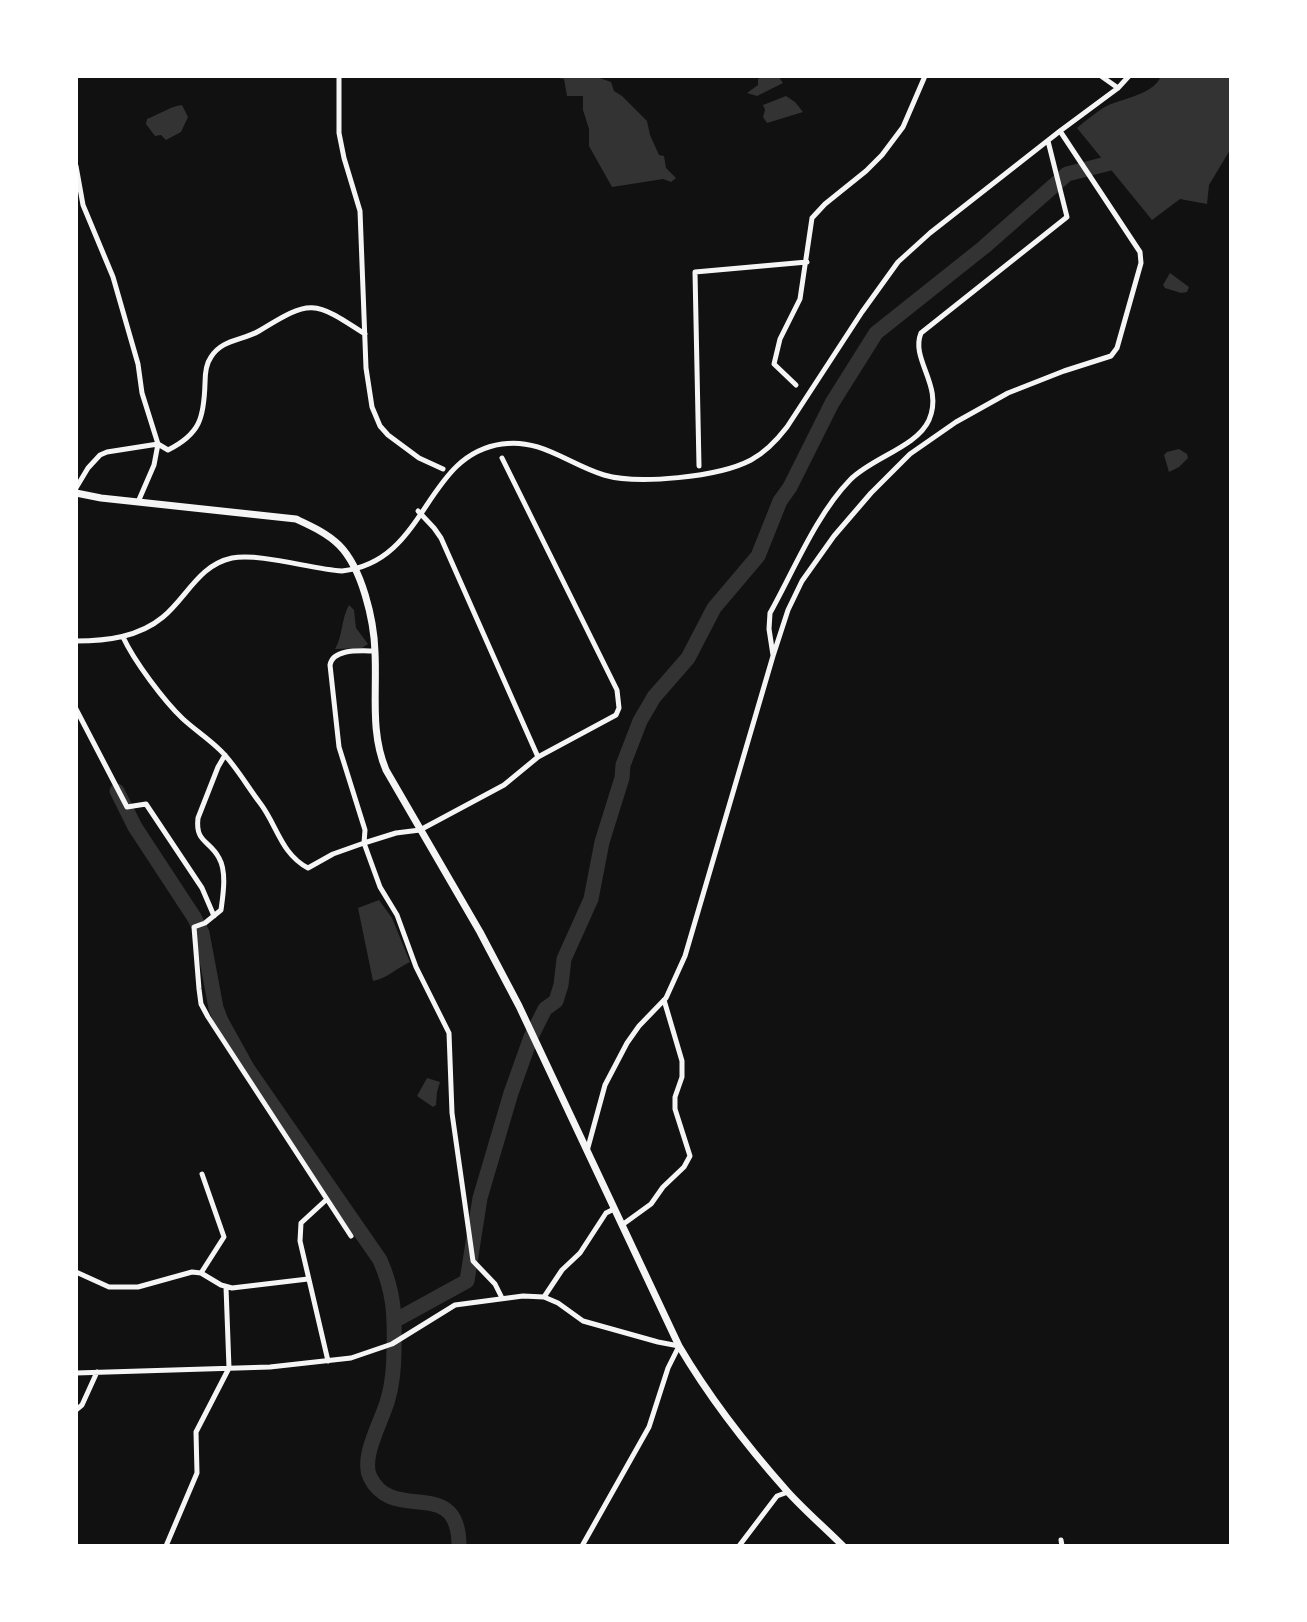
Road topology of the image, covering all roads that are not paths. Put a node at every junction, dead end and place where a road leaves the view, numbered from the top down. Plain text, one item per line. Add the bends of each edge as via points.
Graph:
1 (339, 76) edge
2 (925, 76) edge
3 (1101, 76) edge
4 (1129, 76) edge
5 (1118, 88) junction
6 (1060, 131) junction
7 (1048, 141) junction
8 (76, 166) edge
9 (807, 262) junction
10 (364, 334) junction
11 (796, 386) dead end
12 (158, 444) junction
13 (502, 458) dead end
14 (699, 466) dead end
15 (443, 469) dead end
16 (76, 488) edge
17 (76, 493) edge
18 (138, 502) junction
19 (419, 513) junction
20 (355, 567) junction
21 (123, 637) junction
22 (76, 641) edge
23 (375, 651) junction
24 (773, 656) junction
25 (76, 709) edge
26 (225, 755) junction
27 (538, 757) junction
28 (420, 830) junction
29 (364, 843) junction
30 (214, 916) junction
31 (664, 1000) junction
32 (586, 1152) junction
33 (202, 1174) dead end
34 (326, 1200) junction
35 (614, 1209) junction
36 (621, 1225) junction
37 (351, 1236) dead end
38 (76, 1272) edge
39 (201, 1273) junction
40 (308, 1279) junction
41 (226, 1287) junction
42 (544, 1297) junction
43 (502, 1298) junction
44 (679, 1346) junction
45 (328, 1361) junction
46 (229, 1368) junction
47 (97, 1372) junction
48 (76, 1373) edge
49 (76, 1410) edge
50 (788, 1492) junction
51 (166, 1545) edge
52 (582, 1545) edge
53 (739, 1545) edge
54 (843, 1545) edge

1 - 10 street via 339,133 360,211
2 - 9 street via 903,127 882,155 812,218
3 - 5 street
4 - 5 street
5 - 6 street
6 - 7 street
6 - 24 street via 1140,252 1141,263 1117,348 1111,356 1008,393 910,454 882,480 802,581
7 - 19 street via 898,262 787,427 763,453 730,468 645,481 585,468 539,446 502,444 459,462
7 - 24 street via 1067,217 921,333 917,343 933,391 934,407 927,423 917,436 850,480 820,520 770,613
8 - 12 street via 83,205 113,278
9 - 11 street via 800,299 780,339 774,364
9 - 14 street via 695,272
10 - 12 street via 320,308 307,307 221,345 207,365 204,403 194,432 168,450
10 - 15 street via 372,407 380,426 403,448
12 - 16 street via 100,455
12 - 18 street via 154,465
13 - 27 street via 617,690 616,715
17 - 18 main road
18 - 20 main road via 296,519 339,545
19 - 20 street via 392,550 376,561
19 - 27 street via 441,538
20 - 21 street via 329,570 233,558 202,573 165,615 148,628
20 - 23 main road via 371,617
21 - 22 street
21 - 26 street via 180,717
23 - 28 main road via 374,724 381,757
23 - 29 street via 341,653 335,655 330,665 339,747 365,830
24 - 31 street via 685,956
25 - 30 street via 128,807 146,804 202,888
26 - 29 street via 262,805 285,848 300,864 308,868
26 - 30 street via 197,827 198,835 222,864 221,910
27 - 28 street via 504,785
28 - 29 street
28 - 32 main road via 519,1006
29 - 43 street via 380,887 397,915 416,967 449,1033 453,1113 473,1261 495,1284
30 - 34 street via 194,927 201,1004
31 - 32 street via 627,1043 605,1085
31 - 36 street via 682,1061 675,1109 690,1156 651,1204
32 - 35 main road
33 - 39 street via 224,1237
34 - 37 street
34 - 40 street via 301,1223 300,1241
35 - 36 main road
35 - 42 street via 606,1213
36 - 44 main road
38 - 39 street via 110,1287 138,1287
39 - 41 street
40 - 41 street
40 - 45 street
41 - 46 street
42 - 43 street
42 - 44 street via 583,1321
43 - 45 street via 455,1305 387,1347
44 - 50 main road via 708,1391
44 - 52 street via 649,1427
45 - 46 street
46 - 47 street
46 - 51 street via 196,1432 197,1473
47 - 48 street
47 - 49 street
50 - 53 street via 777,1496
50 - 54 main road

